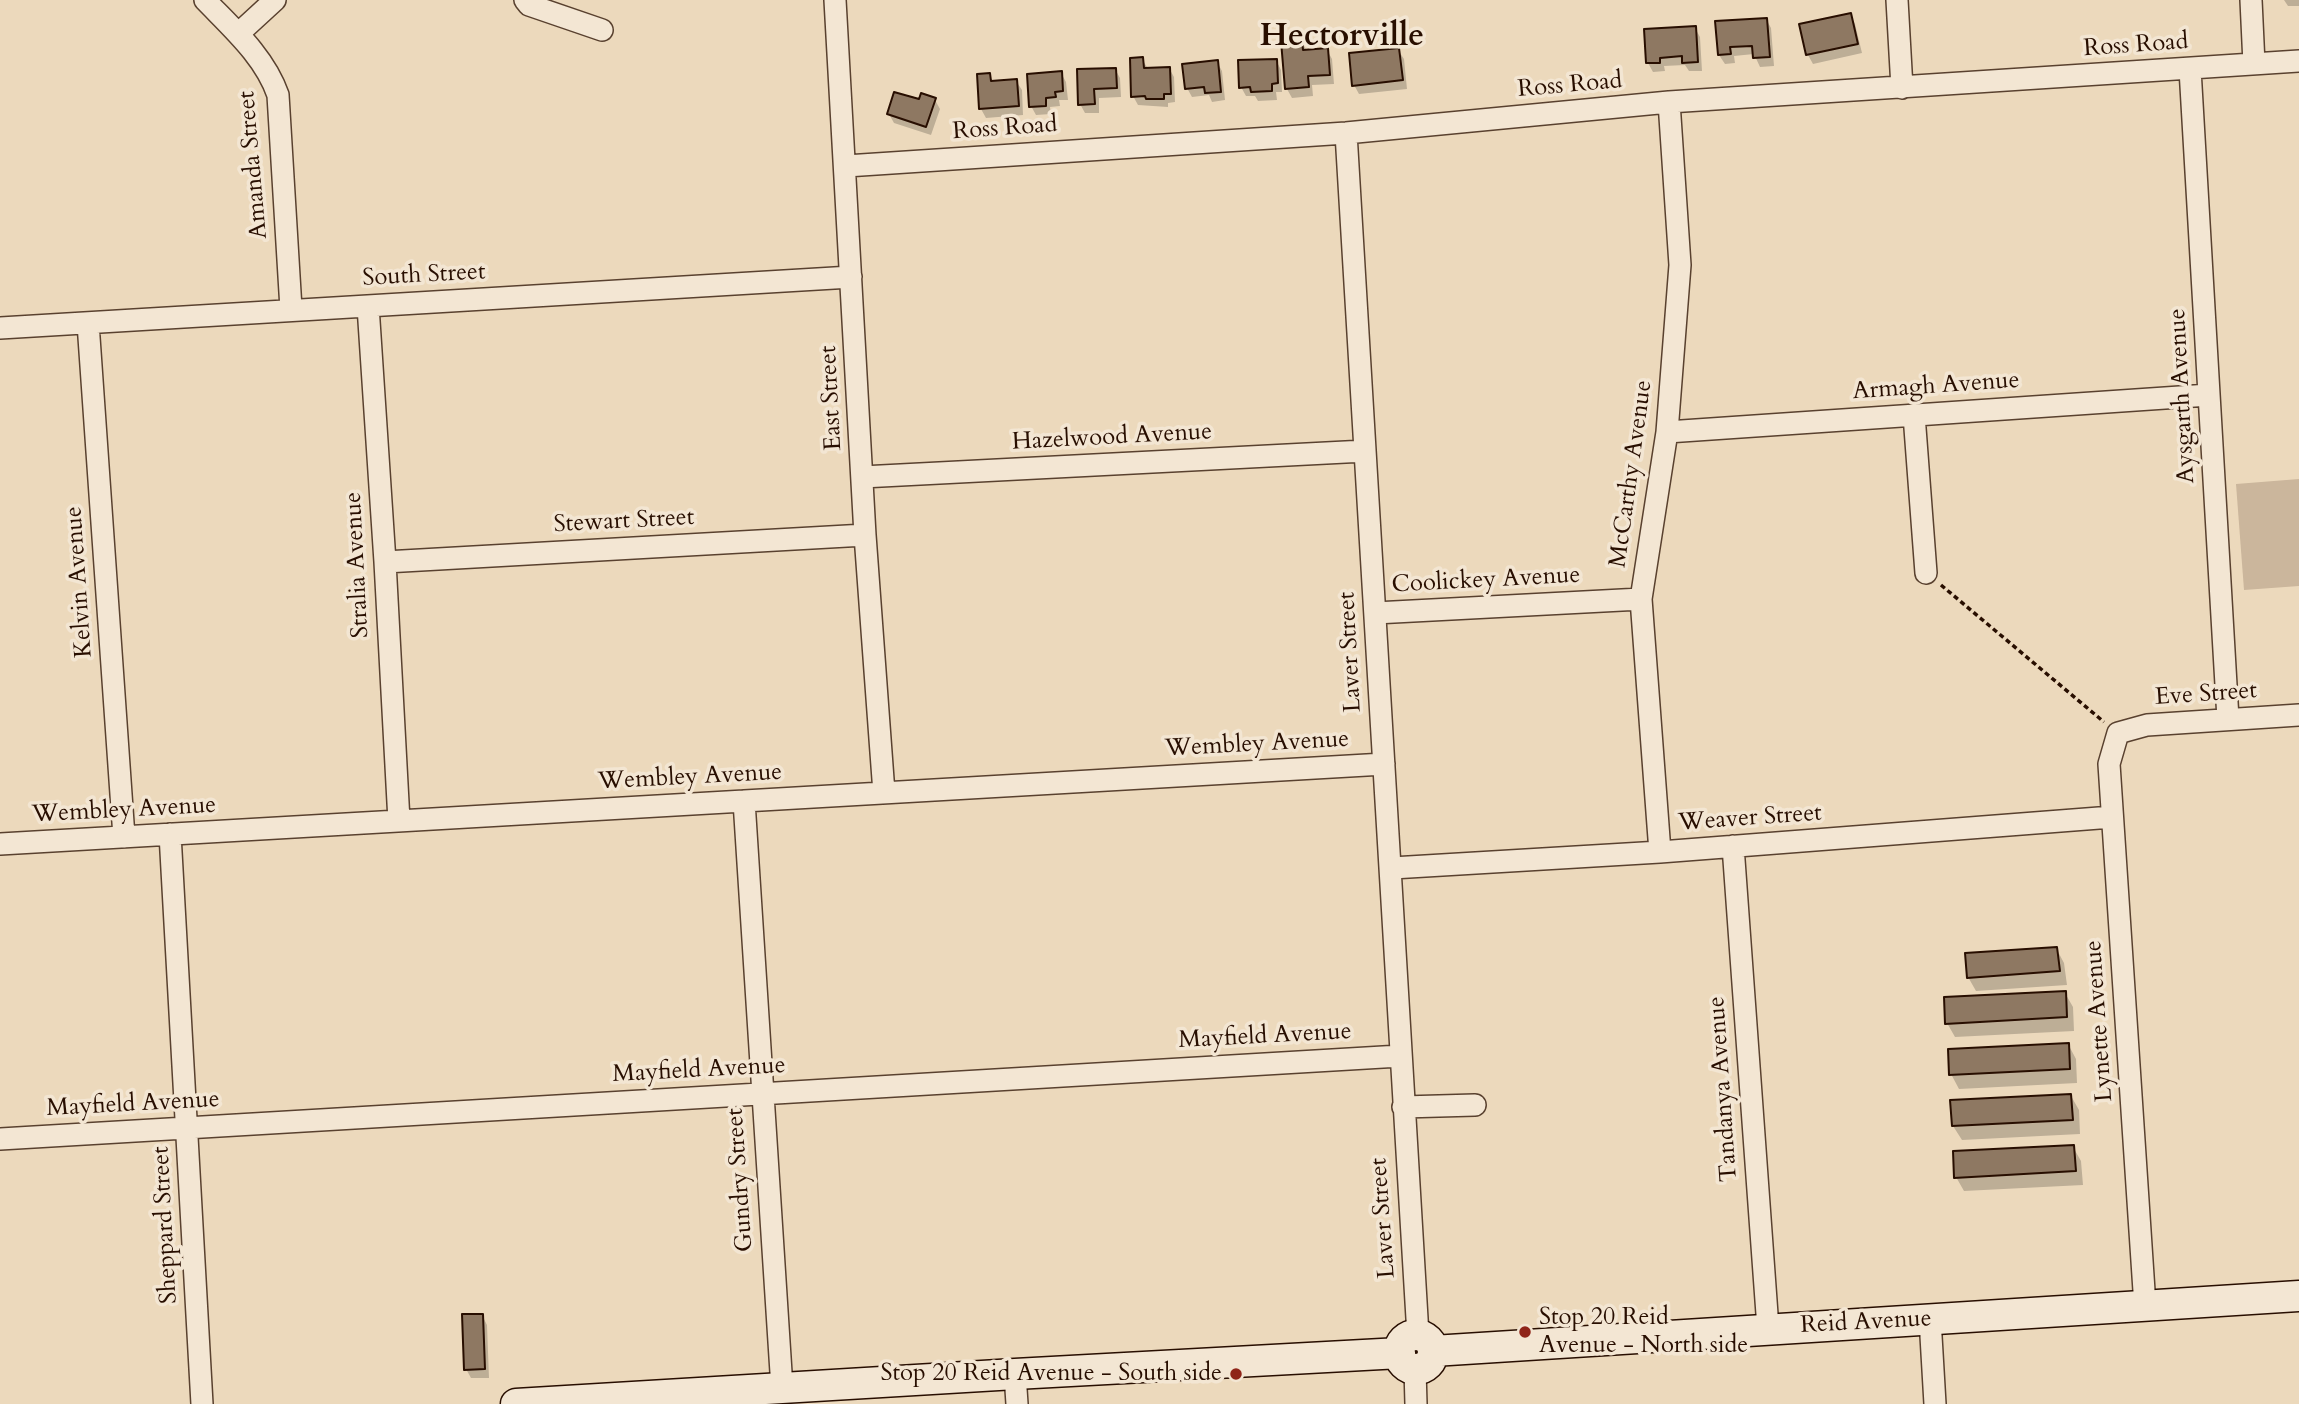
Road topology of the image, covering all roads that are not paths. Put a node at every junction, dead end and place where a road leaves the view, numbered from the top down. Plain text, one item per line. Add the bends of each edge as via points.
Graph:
1 (205, 0) edge
2 (275, 0) edge
3 (525, 0) edge
4 (835, 0) edge
5 (1897, 0) edge
6 (2251, 0) edge
7 (602, 30) dead end
8 (238, 34) junction
9 (2299, 61) edge
10 (2254, 64) junction
11 (2190, 69) junction
12 (1902, 88) junction
13 (1669, 102) junction
14 (1346, 133) junction
15 (846, 166) junction
16 (851, 277) junction
17 (368, 306) junction
18 (291, 309) junction
19 (88, 323) junction
20 (0, 328) edge
21 (2209, 395) junction
22 (1914, 415) junction
23 (1667, 432) junction
24 (1365, 451) junction
25 (862, 477) junction
26 (865, 535) junction
27 (385, 562) junction
28 (1926, 573) road end
29 (1641, 599) junction
30 (1375, 613) junction
31 (2299, 715) edge
32 (2228, 719) junction
33 (2118, 733) joint
34 (1384, 764) junction
35 (884, 793) junction
36 (744, 801) junction
37 (2112, 817) junction
38 (399, 821) junction
39 (170, 834) junction
40 (124, 837) junction
41 (0, 844) edge
42 (1733, 846) junction
43 (1660, 852) junction
44 (1392, 868) junction
45 (1400, 1055) junction
46 (761, 1094) junction
47 (1475, 1105) dead end
48 (1403, 1107) junction
49 (187, 1128) junction
50 (0, 1139) edge
51 (2299, 1296) edge
52 (2145, 1306) junction
53 (1930, 1319) junction
54 (1768, 1328) junction
55 (1416, 1352) junction
56 (1015, 1374) junction
57 (782, 1388) junction
58 (202, 1404) edge
59 (516, 1404) edge
60 (1017, 1404) edge
61 (1416, 1404) edge
62 (1935, 1404) edge

1 - 8 street, Amanda Street
2 - 8 street
3 - 7 street
4 - 15 street, East Street
5 - 12 street
6 - 10 street
8 - 18 street, Amanda Street via 272,76 278,94
9 - 10 street, Ross Road
10 - 11 street, Ross Road
11 - 12 street, Ross Road
11 - 21 street, Aysgarth Avenue
12 - 13 street, Ross Road
13 - 14 street, Ross Road
13 - 23 street, McCarthy Avenue via 1680,265
14 - 15 street, Ross Road
14 - 24 street, Laver Street
15 - 16 street, East Street
16 - 17 street, South Street
16 - 25 street, East Street
17 - 18 street, South Street
17 - 27 street, Stralia Avenue
18 - 19 street, South Street
19 - 20 street, South Street
19 - 40 street, Kelvin Avenue
21 - 22 street, Armagh Avenue
21 - 32 street, Aysgarth Avenue
22 - 23 street, Armagh Avenue
22 - 28 street
23 - 29 street, McCarthy Avenue
24 - 25 street, Hazelwood Avenue
24 - 30 street, Laver Street
25 - 26 street, East Street
26 - 27 street, Stewart Street
26 - 35 street, East Street
27 - 38 street, Stralia Avenue
29 - 30 street, Coolickey Avenue
29 - 43 street, McCarthy Avenue
30 - 34 street, Laver Street
31 - 32 street, Eve Street
32 - 33 street, Eve Street via 2147,725
33 - 37 street, Lynette Avenue via 2109,764
34 - 35 street, Wembley Avenue
34 - 44 street, Laver Street
35 - 36 street, Wembley Avenue
36 - 38 street, Wembley Avenue
36 - 46 street, Gundry Street
37 - 42 street, Weaver Street
37 - 52 street, Lynette Avenue
38 - 39 street, Wembley Avenue
39 - 40 street, Wembley Avenue
39 - 49 street, Sheppard Street
40 - 41 street, Wembley Avenue
42 - 43 street, Weaver Street
42 - 54 street, Tandanya Avenue
43 - 44 street, Weaver Street
44 - 45 street, Laver Street
45 - 46 street, Mayfield Avenue
45 - 48 street, Laver Street
46 - 49 street, Mayfield Avenue
46 - 57 street, Gundry Street
47 - 48 street
48 - 55 street, Laver Street
49 - 50 street, Mayfield Avenue
49 - 58 street, Sheppard Street
51 - 52 street, Reid Avenue
52 - 53 street, Reid Avenue
53 - 54 street, Reid Avenue
53 - 62 street
54 - 55 street, Reid Avenue
55 - 56 street, Reid Avenue
55 - 61 street, Laver Street
56 - 57 street, Reid Avenue
56 - 60 street
57 - 59 street, Reid Avenue

